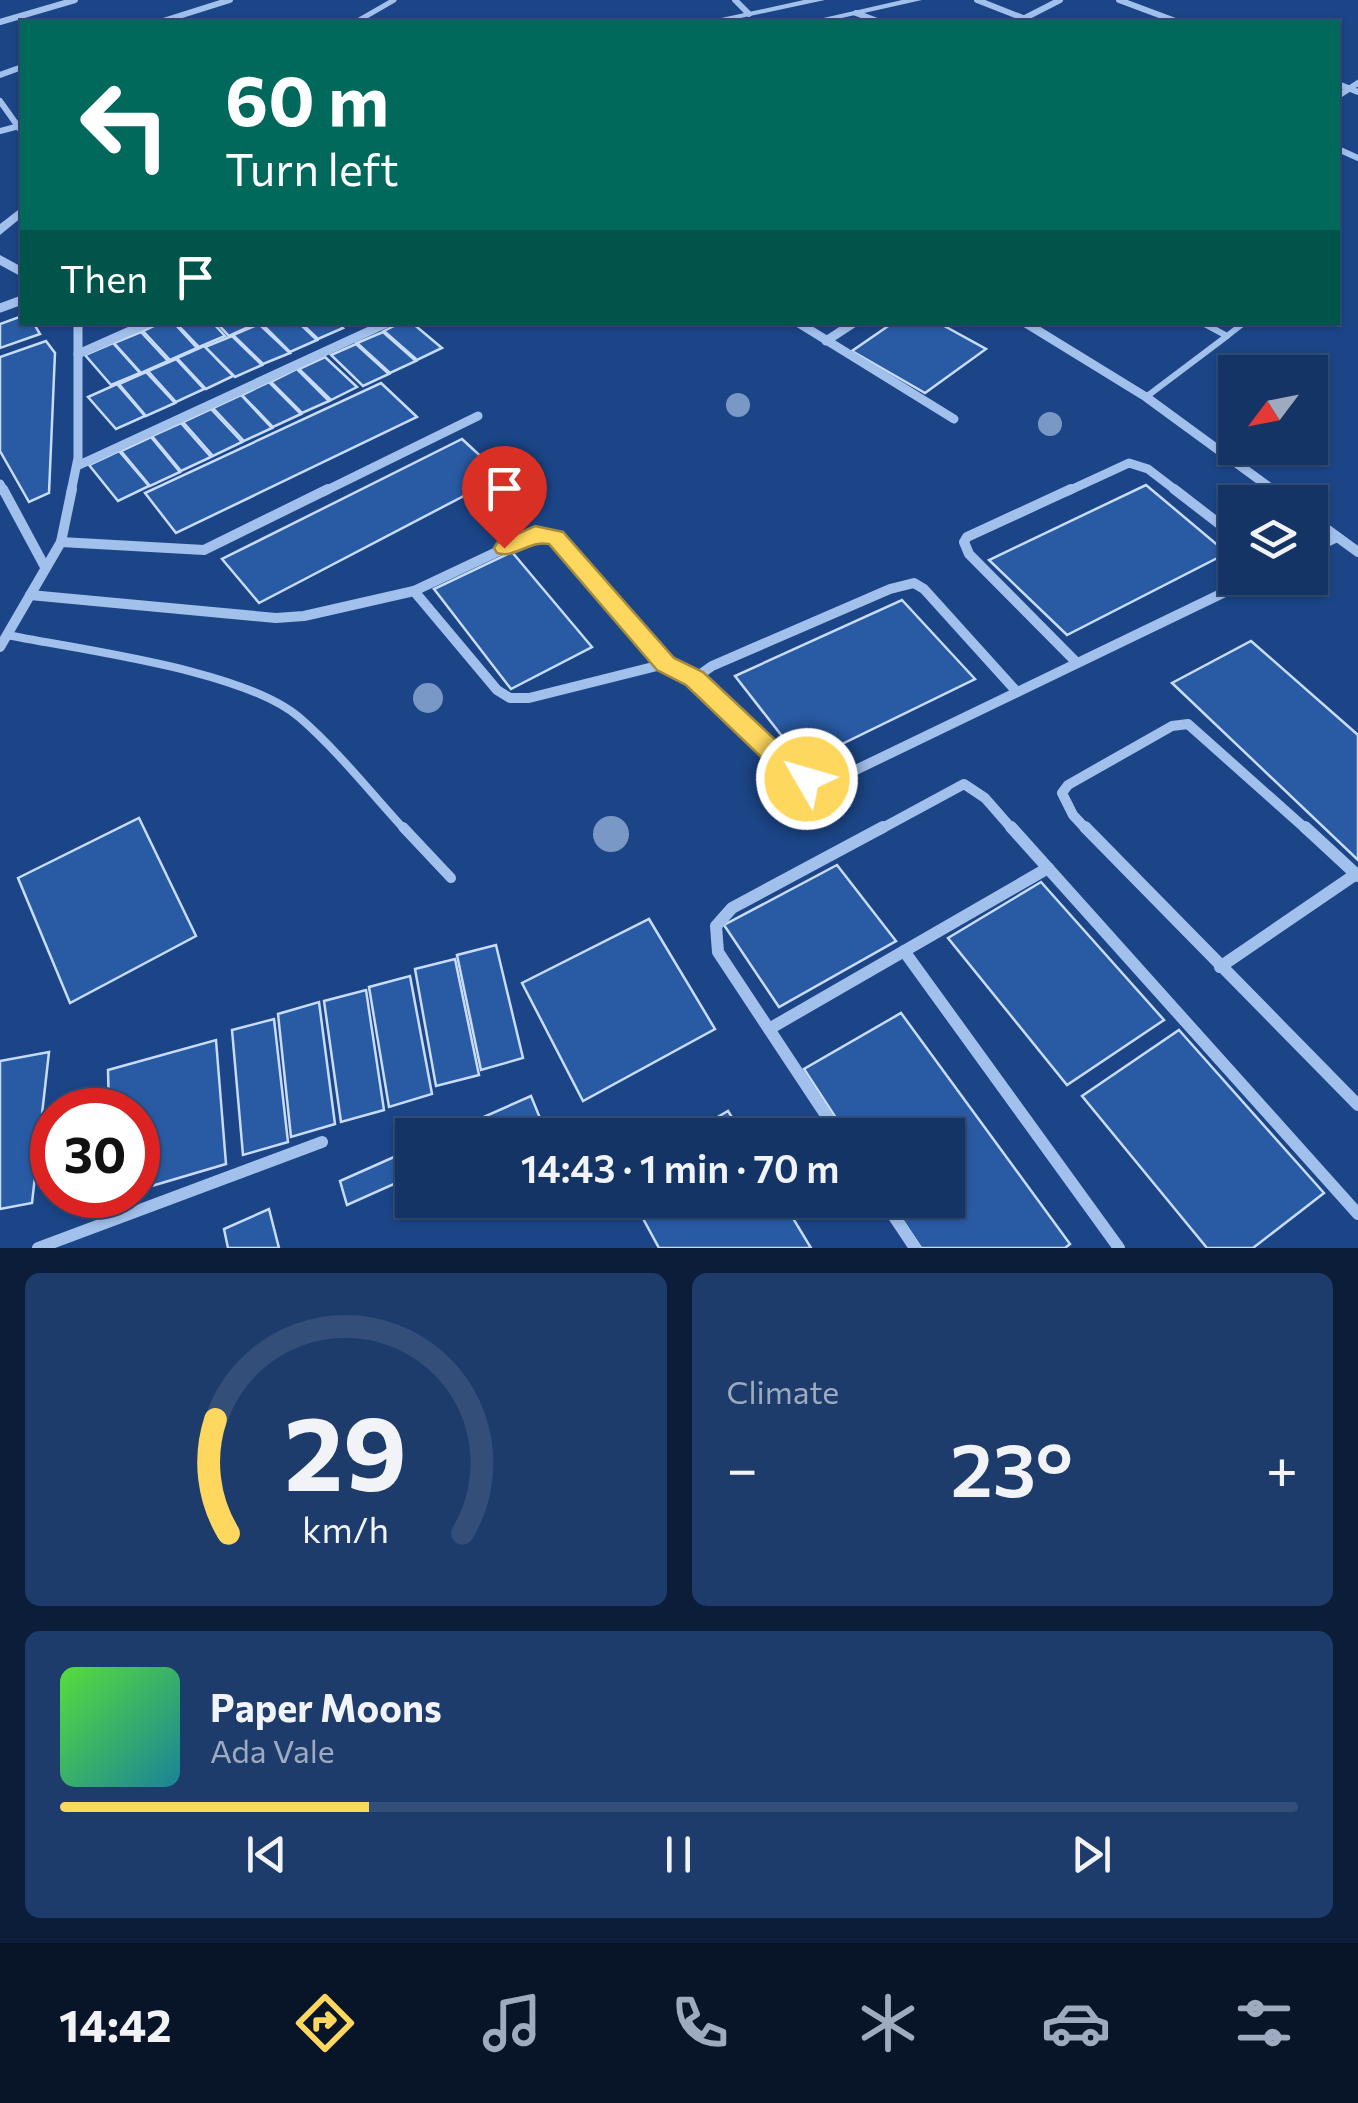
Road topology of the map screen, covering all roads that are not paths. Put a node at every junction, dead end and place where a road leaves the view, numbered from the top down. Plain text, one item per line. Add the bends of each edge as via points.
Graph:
1 (74, 0) edge
2 (230, 0) edge
3 (394, 0) edge
4 (735, 0) edge
5 (820, 0) edge
6 (917, 0) edge
7 (977, 0) edge
8 (1060, 0) edge
9 (1119, 0) edge
10 (856, 13) junction
11 (749, 14) junction
12 (166, 20) edge
13 (359, 20) edge
14 (718, 20) edge
15 (821, 20) edge
16 (875, 20) edge
17 (1020, 20) edge
18 (1173, 20) edge
19 (0, 22) edge
20 (1358, 83) edge
21 (1354, 90) edge
22 (0, 101) edge
23 (20, 128) edge
24 (20, 213) edge
25 (0, 232) edge
26 (0, 258) edge
27 (20, 272) edge
28 (0, 279) edge
29 (78, 325) edge
30 (143, 325) edge
31 (382, 325) edge
32 (802, 325) edge
33 (850, 325) edge
34 (1029, 325) edge
35 (1207, 325) edge
36 (1241, 325) edge
37 (1226, 336) junction
38 (826, 341) junction
39 (78, 354) junction
40 (1146, 397) junction
41 (478, 416) dead end
42 (954, 419) dead end
43 (77, 466) junction
44 (0, 484) edge
45 (1267, 485) edge
46 (1218, 523) edge
47 (1328, 530) edge
48 (1337, 537) junction
49 (1328, 541) edge
50 (62, 542) junction
51 (1358, 552) edge
52 (45, 567) junction
53 (414, 590) junction
54 (30, 595) junction
55 (1219, 595) edge
56 (7, 635) junction
57 (0, 648) edge
58 (1077, 663) junction
59 (666, 664) junction
60 (694, 678) junction
61 (1018, 692) junction
62 (1048, 868) junction
63 (1357, 875) edge
64 (451, 878) dead end
65 (904, 951) junction
66 (1220, 967) junction
67 (769, 1029) junction
68 (1358, 1104) edge
69 (829, 1118) edge
70 (322, 1142) dead end
71 (1358, 1214) edge
72 (895, 1218) edge
73 (38, 1248) edge
74 (915, 1248) edge
75 (1119, 1248) edge

1 - 19 street
2 - 12 street
3 - 13 lane
4 - 11 street
5 - 11 street
6 - 10 street
7 - 17 street
8 - 17 street
9 - 18 street
10 - 15 street
10 - 16 street
11 - 14 street
20 - 21 street
22 - 23 street
24 - 25 street
26 - 27 street
27 - 28 street
29 - 39 street
30 - 39 street
31 - 43 street
32 - 38 street
33 - 38 street
34 - 40 street
35 - 37 lane
36 - 37 lane
37 - 40 lane
38 - 42 street
39 - 43 street
40 - 45 street
41 - 50 street via 204,550
43 - 50 street
44 - 52 street
46 - 58 street via 1148,469 1128,464 968,537 969,554
47 - 48 street
48 - 49 street
48 - 51 street
50 - 52 street
52 - 54 street
53 - 54 street via 276,618
53 - 59 street via 510,698
53 - 59 street via 546,534
54 - 56 street
55 - 58 street
56 - 57 street
56 - 64 lane via 268,696 298,716
58 - 61 street
59 - 60 street
60 - 61 street via 792,771 823,781
60 - 61 street via 914,583
62 - 65 street
62 - 67 street via 964,784 732,908 716,926 718,952
62 - 71 street
63 - 66 street
63 - 66 street via 1188,724 1172,726 1068,785 1062,793 1073,815
65 - 67 street
65 - 75 street
66 - 68 street
67 - 69 street
70 - 73 street
72 - 74 street

